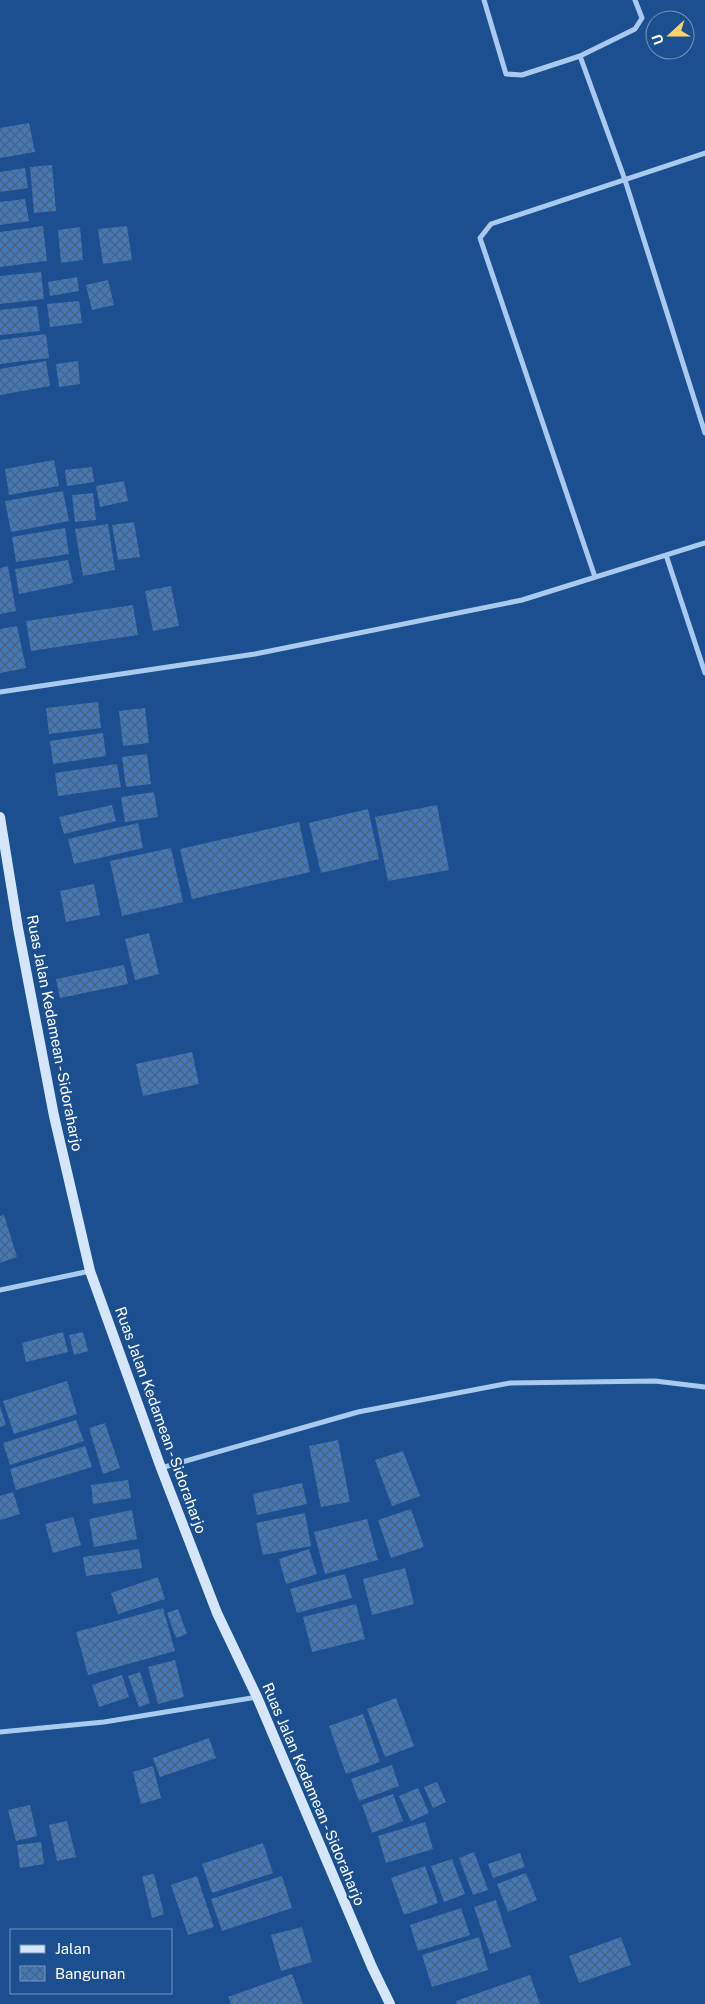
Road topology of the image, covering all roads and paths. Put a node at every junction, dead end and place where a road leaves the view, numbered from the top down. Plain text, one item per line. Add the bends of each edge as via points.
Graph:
1 (484, 0) edge
2 (635, 0) edge
3 (580, 56) junction
4 (705, 154) edge
5 (625, 180) junction
6 (705, 433) edge
7 (705, 543) edge
8 (666, 555) junction
9 (595, 577) junction
10 (705, 672) edge
11 (0, 692) edge
12 (0, 817) edge
13 (90, 1271) junction
14 (0, 1290) edge
15 (705, 1387) edge
16 (161, 1468) junction
17 (257, 1697) junction
18 (0, 1732) edge
19 (390, 2004) edge

1 - 3 street via 506,74 522,74
2 - 3 street via 642,18 635,30
3 - 5 street
4 - 5 street
5 - 6 street
5 - 9 street via 491,224 480,238
7 - 8 street
8 - 9 street
8 - 10 street
9 - 11 street via 522,600 255,654
12 - 13 main road, Ruas Jalan Kedamean - Sidoraharjo via 54,1116
13 - 14 street
13 - 16 main road, Ruas Jalan Kedamean - Sidoraharjo
15 - 16 street via 655,1381 510,1383 358,1412
16 - 17 main road, Ruas Jalan Kedamean - Sidoraharjo via 217,1613
17 - 18 street via 104,1722
17 - 19 main road, Ruas Jalan Kedamean - Sidoraharjo

